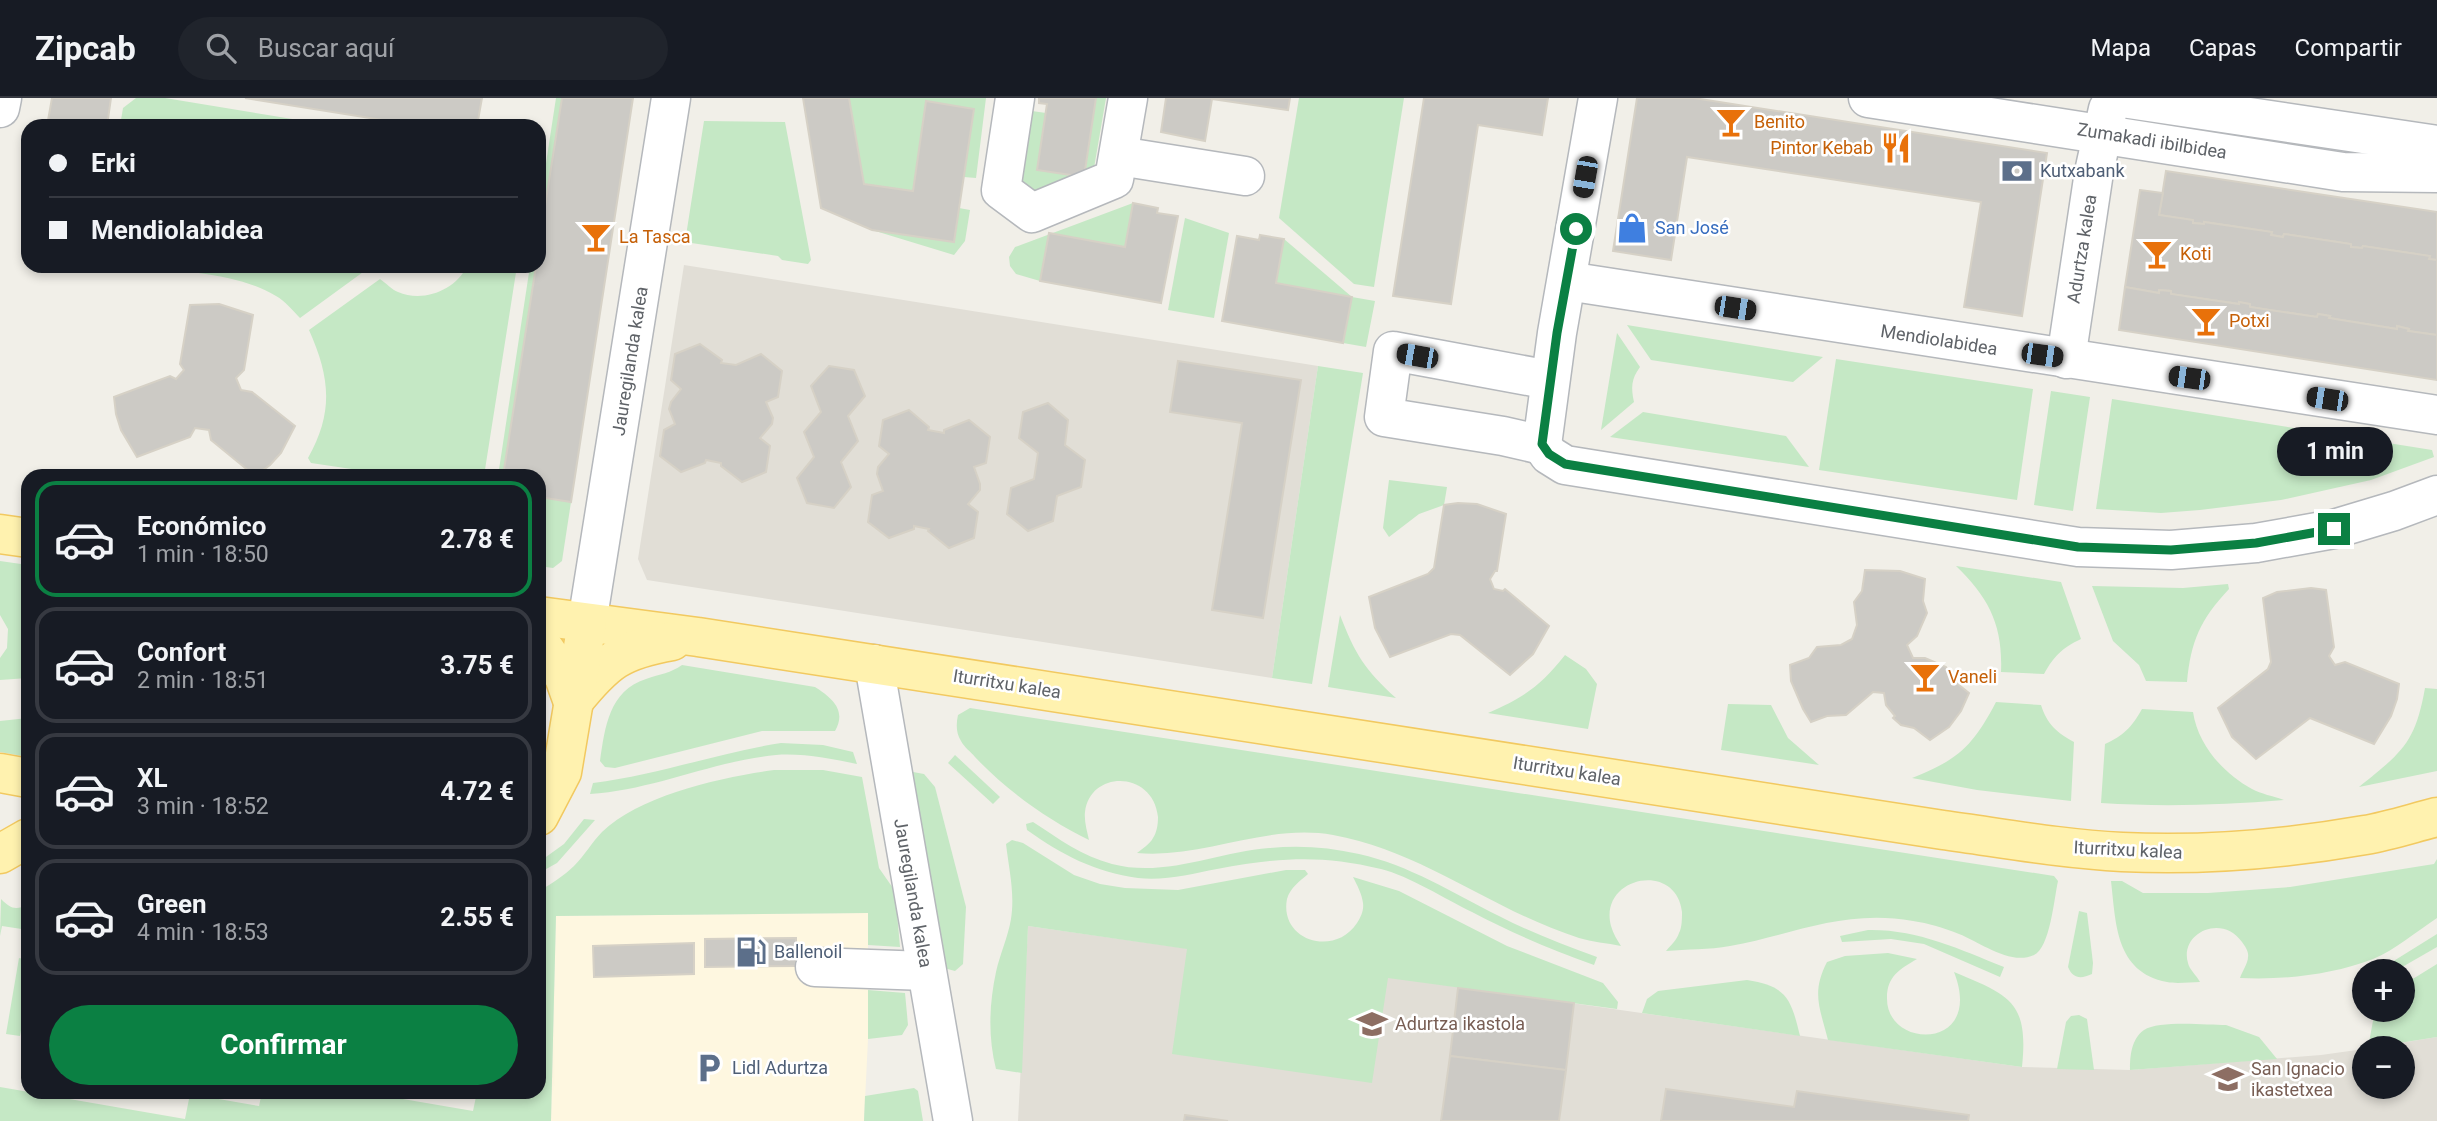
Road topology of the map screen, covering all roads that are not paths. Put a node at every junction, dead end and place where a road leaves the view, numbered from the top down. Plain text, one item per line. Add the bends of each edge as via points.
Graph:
1 (2, 98) edge
2 (671, 98) edge
3 (1015, 98) edge
4 (1128, 98) edge
5 (1598, 98) edge
6 (1868, 98) edge
7 (2122, 98) edge
8 (0, 108) edge
9 (2278, 109) edge
10 (2106, 116) edge
11 (2437, 145) edge
12 (1119, 156) junction
13 (2270, 160) junction
14 (2437, 173) edge
15 (1245, 176) dead end
16 (1567, 281) junction
17 (2066, 359) junction
18 (1550, 380) junction
19 (2437, 415) edge
20 (1553, 454) junction
21 (2437, 495) edge
22 (0, 534) edge
23 (21, 537) edge
24 (546, 617) edge
25 (587, 623) junction
26 (698, 637) junction
27 (546, 651) edge
28 (874, 664) junction
29 (573, 702) junction
30 (0, 773) edge
31 (21, 777) edge
32 (546, 803) edge
33 (2437, 817) edge
34 (21, 842) edge
35 (0, 854) edge
36 (815, 967) dead end
37 (926, 971) junction
38 (953, 1121) edge

1 - 8 street
2 - 25 street, Jauregilanda kalea
3 - 12 street via 1001,190 1032,212 1114,179
4 - 12 street
5 - 16 street
6 - 10 street, Zumakadi ibilbidea
7 - 9 street
9 - 11 street
9 - 13 street
10 - 13 street, Zumakadi ibilbidea
10 - 17 street, Adurtza kalea
12 - 15 street
13 - 14 street, Zumakadi ibilbidea via 2343,172
16 - 17 street, Mendiolabidea
16 - 18 street
17 - 19 street, Mendiolabidea
18 - 20 street
18 - 20 street via 1393,351 1384,417 1503,436
20 - 21 street via 2078,547 2171,550 2256,543 2334,529
22 - 23 main road
24 - 25 main road, Iturritxu kalea
25 - 26 main road, Iturritxu kalea
25 - 29 main road
26 - 28 main road, Iturritxu kalea
26 - 29 main road, Iturritxu kalea via 631,649 601,669
27 - 29 main road via 564,677
28 - 33 main road, Iturritxu kalea via 1943,830 2122,852 2274,848 2367,835
28 - 37 street, Jauregilanda kalea
29 - 32 main road via 562,772
30 - 31 main road
34 - 35 main road
36 - 37 street
37 - 38 street, Jauregilanda kalea

